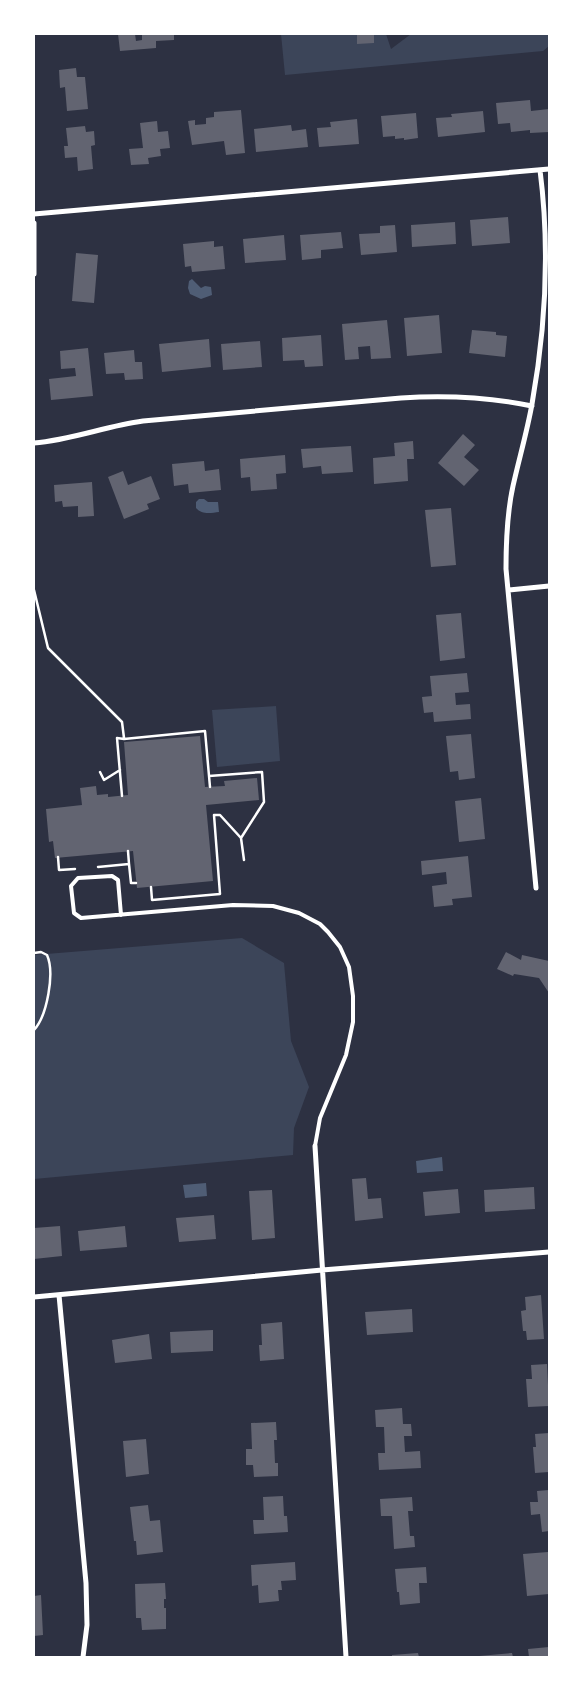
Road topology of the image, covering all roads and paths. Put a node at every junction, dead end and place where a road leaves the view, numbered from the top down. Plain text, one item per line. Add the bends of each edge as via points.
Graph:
1 (549, 169) edge
2 (540, 170) junction
3 (34, 214) edge
4 (34, 223) edge
5 (34, 274) edge
6 (532, 406) junction
7 (34, 443) edge
8 (549, 586) edge
9 (34, 590) edge
10 (508, 590) junction
11 (124, 739) junction
12 (120, 770) junction
13 (100, 772) dead end
14 (209, 776) junction
15 (210, 787) dead end
16 (122, 796) dead end
17 (241, 838) junction
18 (128, 851) dead end
19 (58, 857) dead end
20 (244, 860) dead end
21 (129, 864) junction
22 (94, 867) dead end
23 (77, 868) dead end
24 (136, 883) dead end
25 (151, 887) dead end
26 (536, 888) dead end
27 (122, 915) junction
28 (34, 953) edge
29 (34, 1030) edge
30 (315, 1146) joint
31 (549, 1252) edge
32 (322, 1270) junction
33 (59, 1295) junction
34 (34, 1297) edge
35 (84, 1657) edge
36 (346, 1657) edge

1 - 2 street
2 - 3 street
2 - 6 street via 546,229 546,288
4 - 5 street
6 - 7 street via 480,398 401,398 143,421 57,441
6 - 10 street via 508,516
8 - 10 street
9 - 11 path via 48,648 122,722
10 - 26 street
11 - 12 path via 117,738
11 - 14 path via 205,731
12 - 13 path via 104,780
12 - 16 path
14 - 15 path
14 - 17 path via 262,772 264,802
17 - 20 path
17 - 25 path via 220,815 214,815 220,894 152,900
18 - 21 path
19 - 23 path via 59,870
21 - 22 path
21 - 24 path via 131,883
27 - 27 lane via 118,880 112,876 78,878 71,886 74,913 81,918
27 - 30 lane via 233,905 273,906 299,913 328,932 340,947 349,967 353,1022 346,1055 320,1118
28 - 29 path via 47,955 49,970 44,1015
30 - 32 street
31 - 32 street
32 - 33 street
32 - 36 street
33 - 34 street
33 - 35 street via 86,1583

